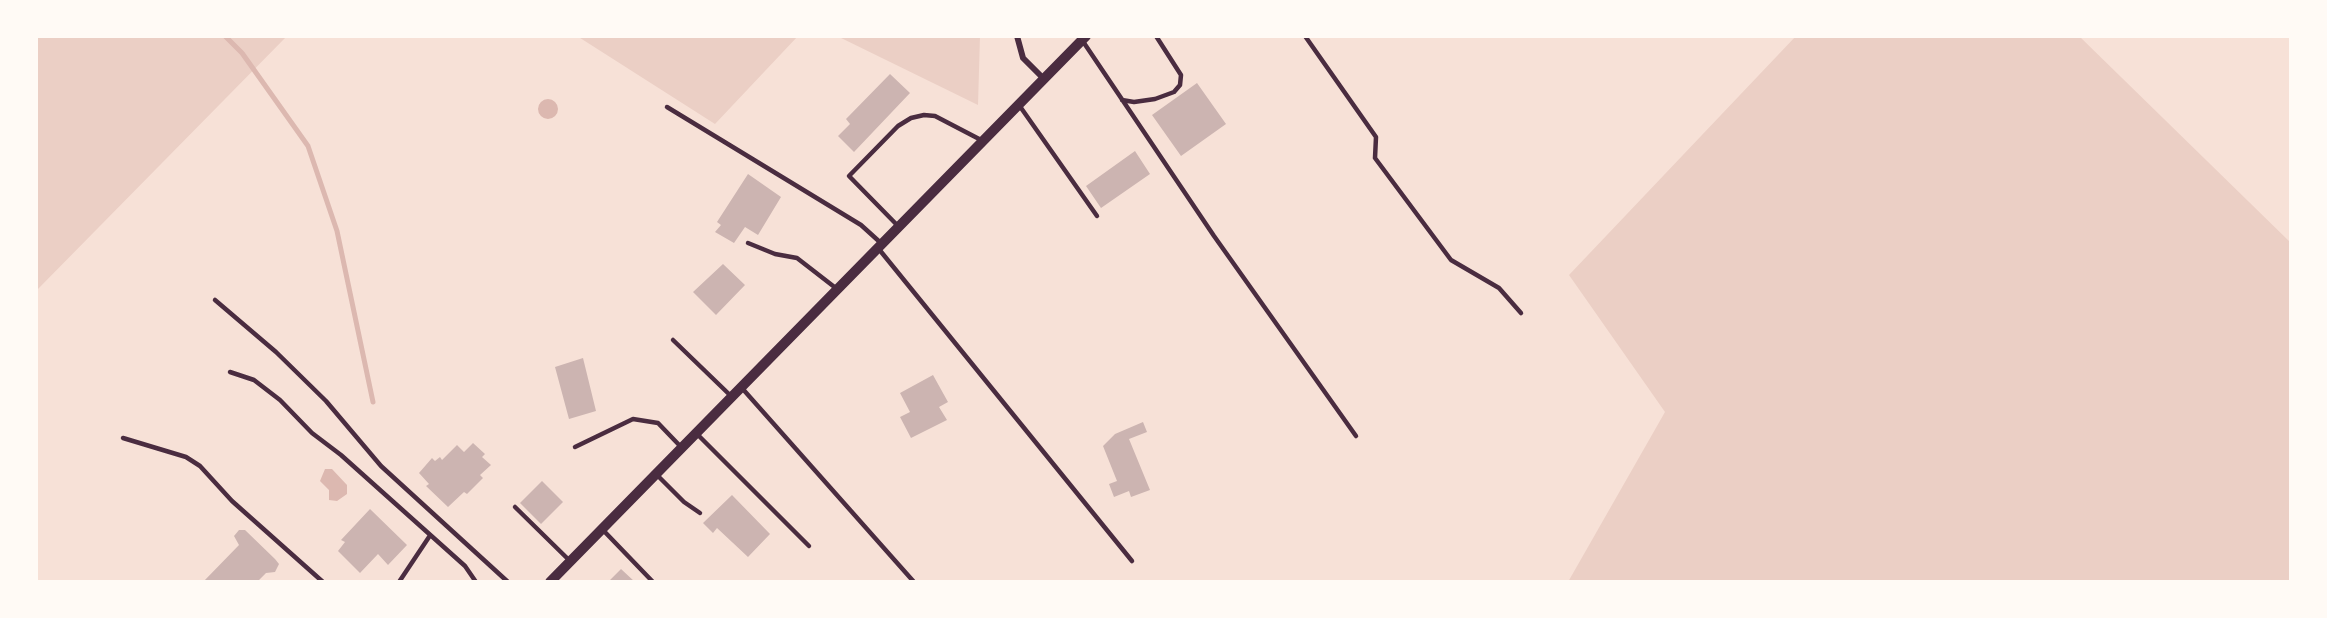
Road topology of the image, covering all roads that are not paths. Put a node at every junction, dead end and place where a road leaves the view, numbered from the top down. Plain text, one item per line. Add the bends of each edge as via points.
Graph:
1 (1017, 36) edge
2 (1156, 36) edge
3 (1305, 36) edge
4 (1084, 38) edge
5 (1044, 79) junction
6 (1122, 100) junction
7 (1019, 105) junction
8 (667, 107) dead end
9 (983, 141) junction
10 (1097, 216) dead end
11 (899, 227) junction
12 (748, 243) dead end
13 (880, 246) junction
14 (837, 290) junction
15 (215, 300) dead end
16 (1521, 313) dead end
17 (673, 339) dead end
18 (230, 372) dead end
19 (741, 387) junction
20 (732, 397) junction
21 (696, 434) junction
22 (1356, 436) dead end
23 (123, 438) dead end
24 (575, 447) dead end
25 (682, 448) junction
26 (656, 474) junction
27 (515, 507) dead end
28 (700, 513) dead end
29 (602, 529) junction
30 (429, 537) junction
31 (808, 546) dead end
32 (570, 561) junction
33 (1132, 561) dead end
34 (556, 580) edge
35 (323, 582) edge
36 (399, 582) edge
37 (476, 582) edge
38 (508, 582) edge
39 (653, 582) edge
40 (914, 582) edge

1 - 5 street via 1023,58
2 - 6 lane via 1180,75 1180,85 1174,92 1155,99
3 - 16 lane via 1376,137 1375,158 1451,260 1499,288
4 - 5 street
4 - 6 lane
5 - 7 street
6 - 22 lane
7 - 9 street
7 - 10 lane
8 - 13 lane via 861,225
9 - 11 street
9 - 11 lane via 935,117 911,118 898,126 849,176
11 - 13 street
12 - 14 lane via 797,258
13 - 14 street
13 - 33 lane
14 - 19 street
15 - 38 lane via 276,352 326,401 381,466
17 - 20 lane
18 - 30 lane via 254,380 280,400
19 - 20 street
19 - 40 lane
20 - 21 street
21 - 25 street
21 - 31 lane
23 - 35 lane via 186,457 200,466 232,501
24 - 25 lane via 633,419 644,419 658,423
25 - 26 street
26 - 28 lane
26 - 29 street
27 - 32 lane
29 - 32 street
29 - 39 lane
30 - 36 lane
30 - 37 lane via 465,567
32 - 34 street

